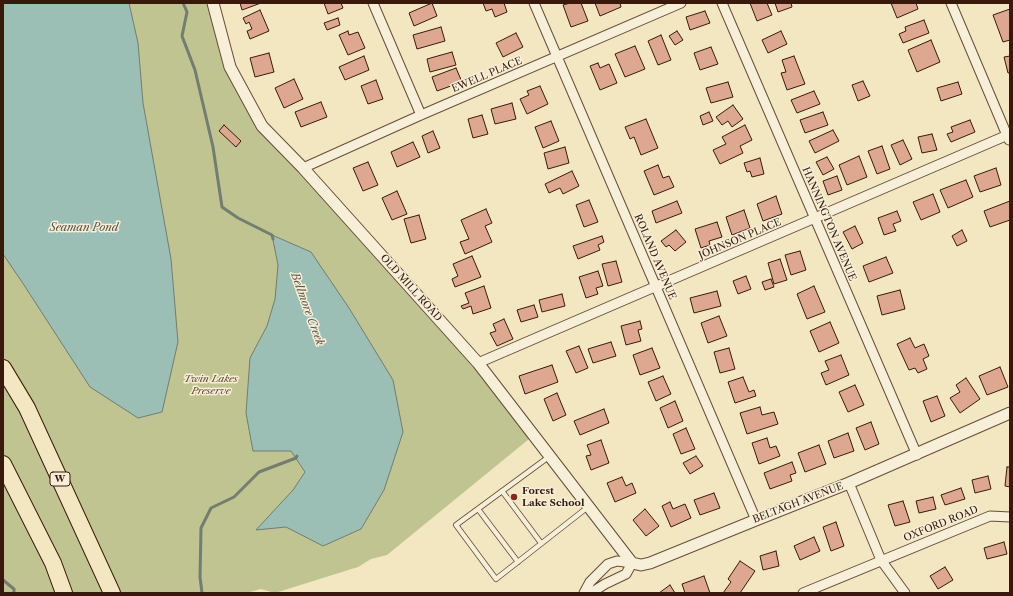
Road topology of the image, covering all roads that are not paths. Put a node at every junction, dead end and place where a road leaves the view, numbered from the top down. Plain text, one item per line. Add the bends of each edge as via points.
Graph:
1 (213, 3) edge
2 (373, 3) edge
3 (534, 3) edge
4 (681, 3) edge
5 (722, 3) edge
6 (951, 3) edge
7 (557, 56) junction
8 (421, 115) junction
9 (1009, 137) edge
10 (303, 168) junction
11 (815, 219) junction
12 (656, 287) junction
13 (478, 363) junction
14 (3, 368) edge
15 (1010, 413) edge
16 (917, 454) junction
17 (550, 456) junction
18 (3, 464) edge
19 (849, 484) junction
20 (502, 491) junction
21 (589, 507) junction
22 (478, 509) junction
23 (1010, 517) edge
24 (756, 520) junction
25 (542, 543) junction
26 (881, 560) junction
27 (518, 562) junction
28 (632, 563) junction
29 (64, 593) edge
30 (112, 593) edge
31 (584, 593) edge
32 (591, 593) edge
33 (803, 593) edge
34 (904, 593) edge

1 - 10 street, OLD MILL ROAD via 233,74 262,126
2 - 8 street
3 - 7 street, ROLAND AVENUE
4 - 7 street, EWELL PLACE
5 - 11 street, HANNINGTON AVENUE
6 - 9 street
7 - 8 street, EWELL PLACE
7 - 12 street, ROLAND AVENUE
8 - 10 street, EWELL PLACE
9 - 11 street, JOHNSON PLACE
10 - 13 street, OLD MILL ROAD
11 - 12 street, JOHNSON PLACE
11 - 16 street, HANNINGTON AVENUE
12 - 13 street, JOHNSON PLACE
12 - 24 street, ROLAND AVENUE
13 - 17 street, OLD MILL ROAD
14 - 30 highway, W via 27,408
15 - 16 street, BELTAGH AVENUE
16 - 19 street, BELTAGH AVENUE
17 - 20 lane
17 - 21 street, OLD MILL ROAD
18 - 29 highway via 53,564
19 - 24 street, BELTAGH AVENUE
19 - 26 street
20 - 22 lane
20 - 25 lane
21 - 25 lane
21 - 28 street, OLD MILL ROAD
22 - 27 lane
22 - 27 lane via 456,525 496,579
23 - 26 street, OXFORD ROAD via 990,516
24 - 28 street, BELTAGH AVENUE via 650,563
25 - 27 lane
26 - 33 street, OXFORD ROAD
26 - 34 street
28 - 31 street via 617,561 608,564 590,582
28 - 32 street via 626,574

